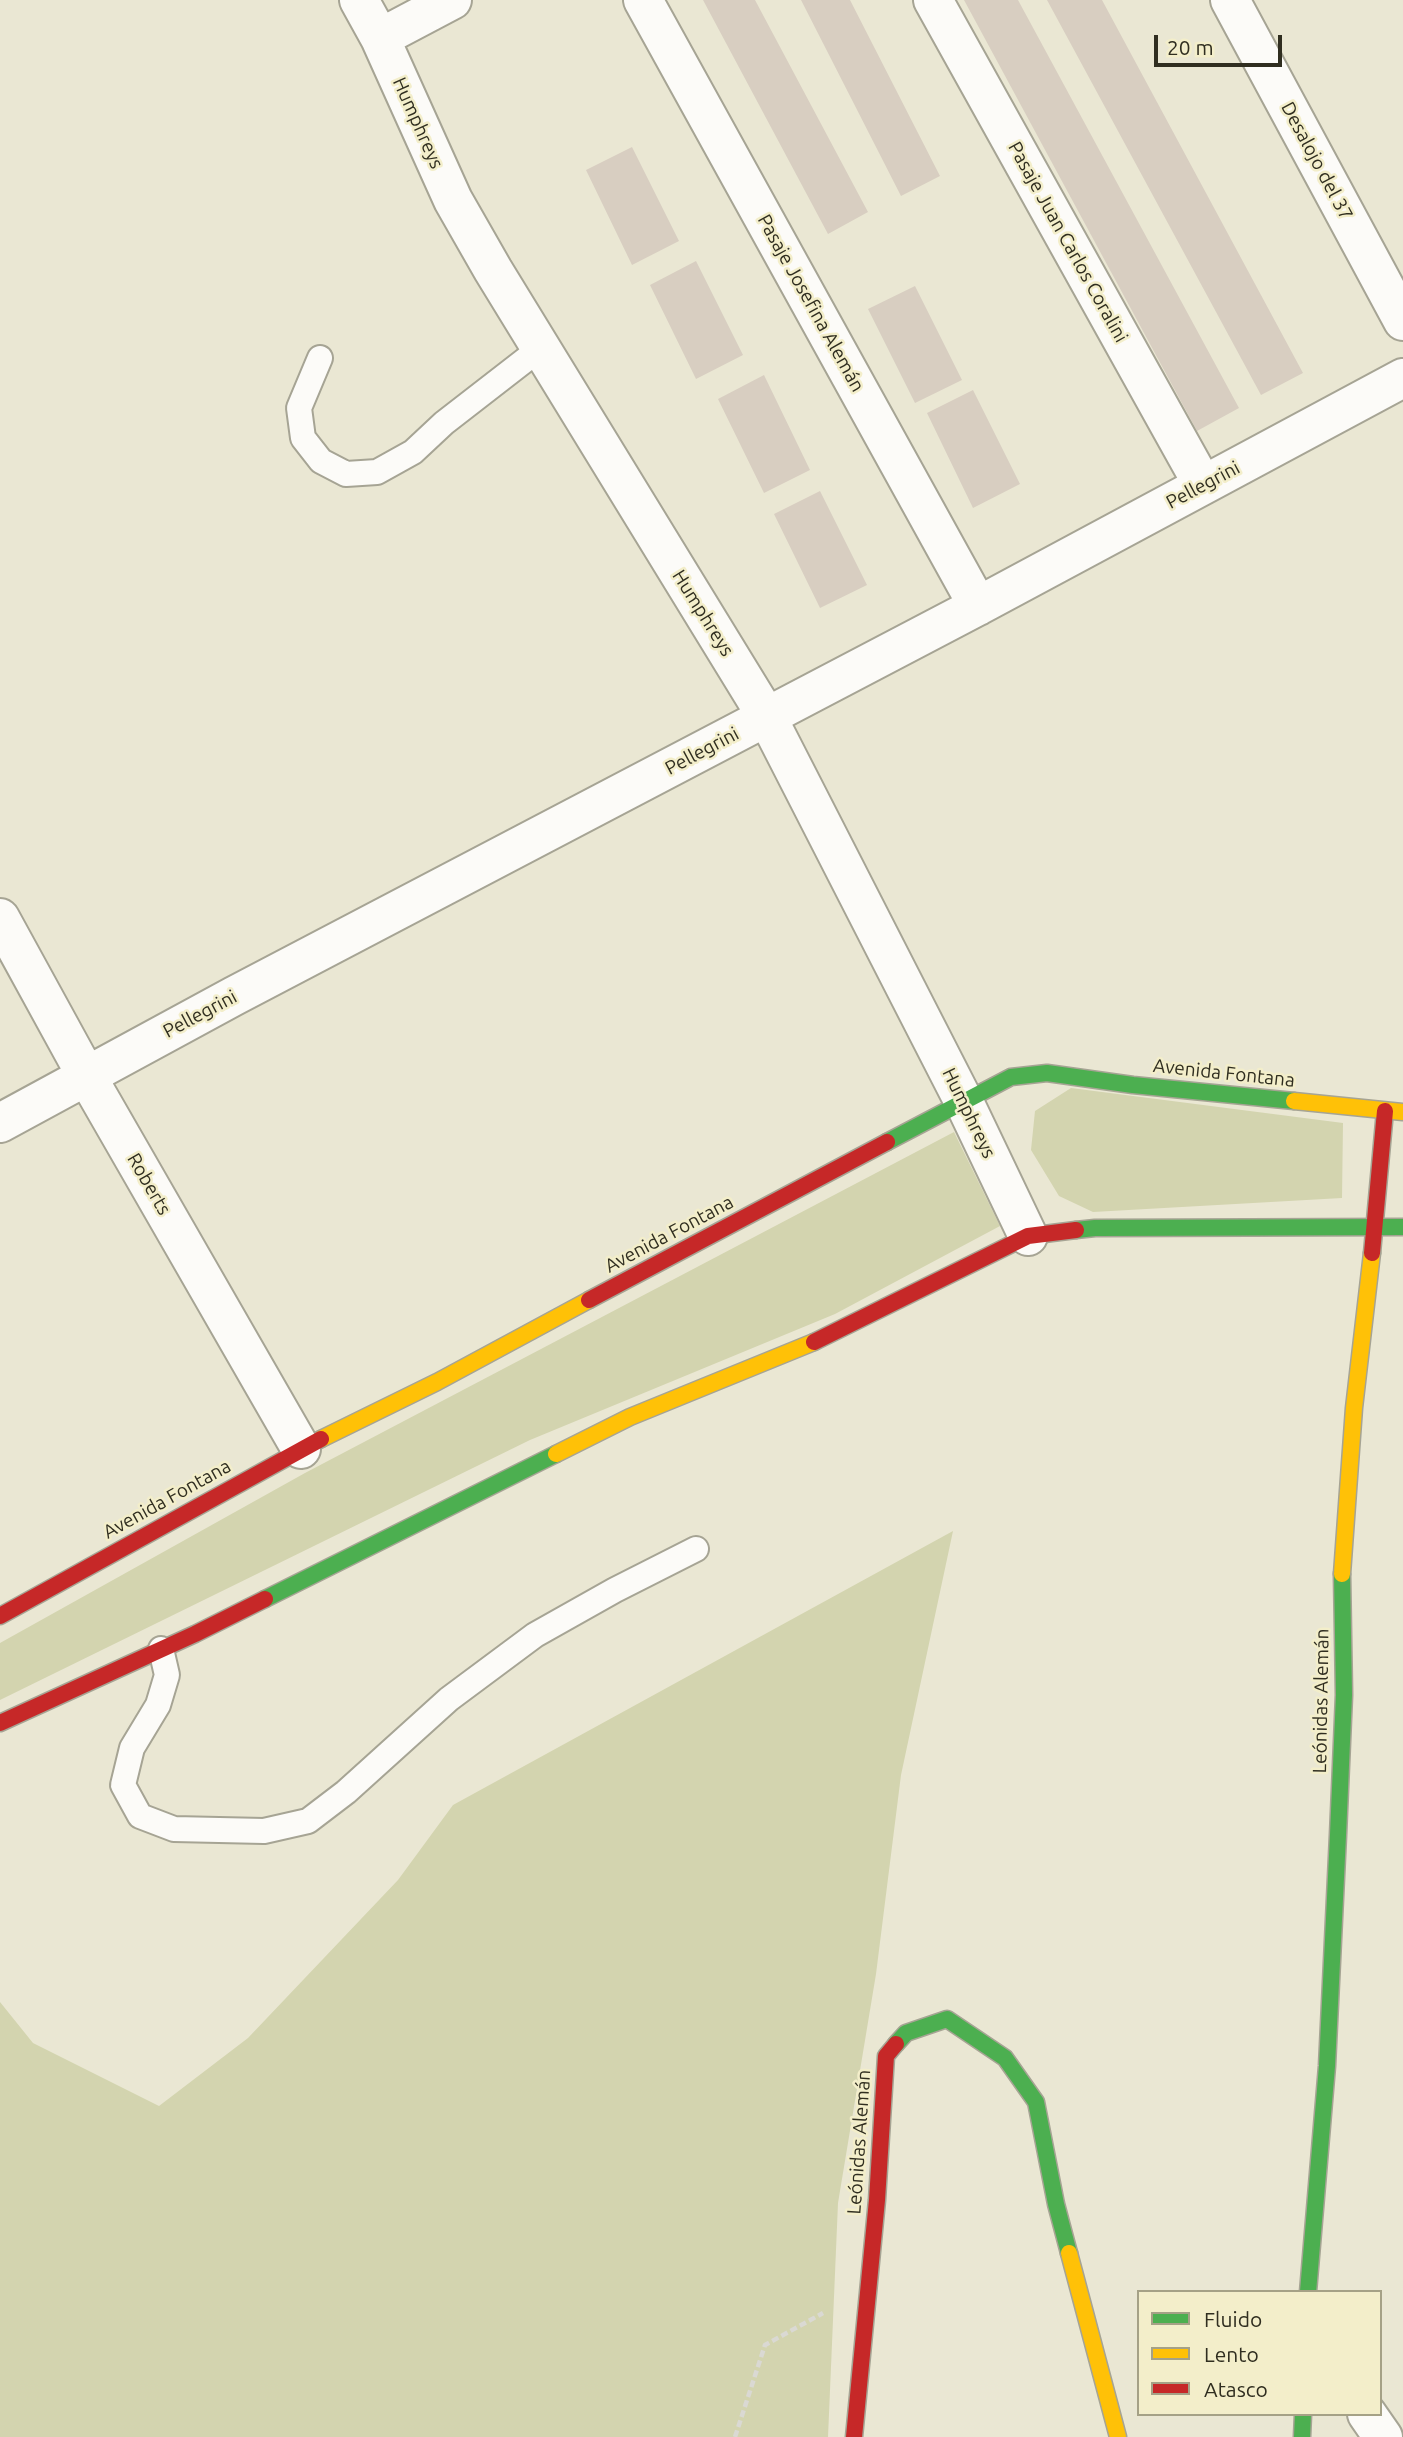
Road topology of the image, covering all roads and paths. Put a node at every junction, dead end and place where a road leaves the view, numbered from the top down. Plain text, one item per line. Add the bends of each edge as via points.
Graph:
1 (359, 0) edge
2 (452, 0) edge
3 (643, 0) edge
4 (933, 0) edge
5 (1230, 0) edge
6 (380, 38) junction
7 (1403, 321) edge
8 (542, 347) junction
9 (320, 358) dead end
10 (1403, 378) edge
11 (1203, 485) junction
12 (978, 606) junction
13 (767, 717) junction
14 (0, 918) edge
15 (86, 1075) junction
16 (964, 1102) junction
17 (1385, 1111) junction
18 (1403, 1112) edge
19 (0, 1123) edge
20 (1403, 1227) edge
21 (1375, 1228) junction
22 (1028, 1236) junction
23 (301, 1448) junction
24 (696, 1549) dead end
25 (0, 1616) edge
26 (161, 1649) junction
27 (0, 1723) edge
28 (1308, 2290) edge
29 (831, 2309) dead end
30 (1303, 2416) edge
31 (1368, 2416) edge
32 (735, 2437) edge
33 (854, 2437) edge
34 (1118, 2437) edge
35 (1302, 2437) edge
36 (1383, 2437) edge

1 - 6 street, Humphreys
2 - 6 street
3 - 12 street, Pasaje Josefina Alemán
4 - 11 street, Pasaje Juan Carlos Coralini
5 - 7 street, Desalojo del 37
6 - 8 street, Humphreys via 453,200
8 - 9 lane via 413,452 377,472 345,474 321,461 303,438 299,408
8 - 13 street, Humphreys
10 - 11 street, Pellegrini
11 - 12 street, Pellegrini
12 - 13 street, Pellegrini
13 - 15 street, Pellegrini
13 - 16 street, Humphreys
14 - 15 street, Roberts
15 - 19 street, Pellegrini
15 - 23 street, Roberts
16 - 17 street, Avenida Fontana via 1011,1077 1047,1073
16 - 22 street, Humphreys
16 - 23 street, Avenida Fontana via 438,1382
17 - 18 street, Avenida Fontana
17 - 21 street, Leónidas Alemán
20 - 21 street
21 - 22 street via 1095,1228
21 - 28 street, Leónidas Alemán via 1354,1408 1342,1575 1344,1695 1337,1863
22 - 26 street via 796,1351 630,1417
23 - 25 street, Avenida Fontana
24 - 26 lane via 535,1635 449,1699 308,1821 264,1831 174,1829 140,1816 123,1785 131,1748 158,1705 167,1675
26 - 27 street
29 - 32 path via 765,2345
30 - 35 street
31 - 36 street
33 - 34 street, Leónidas Alemán via 886,2056 906,2033 947,2019 1005,2058 1036,2102 1056,2204

